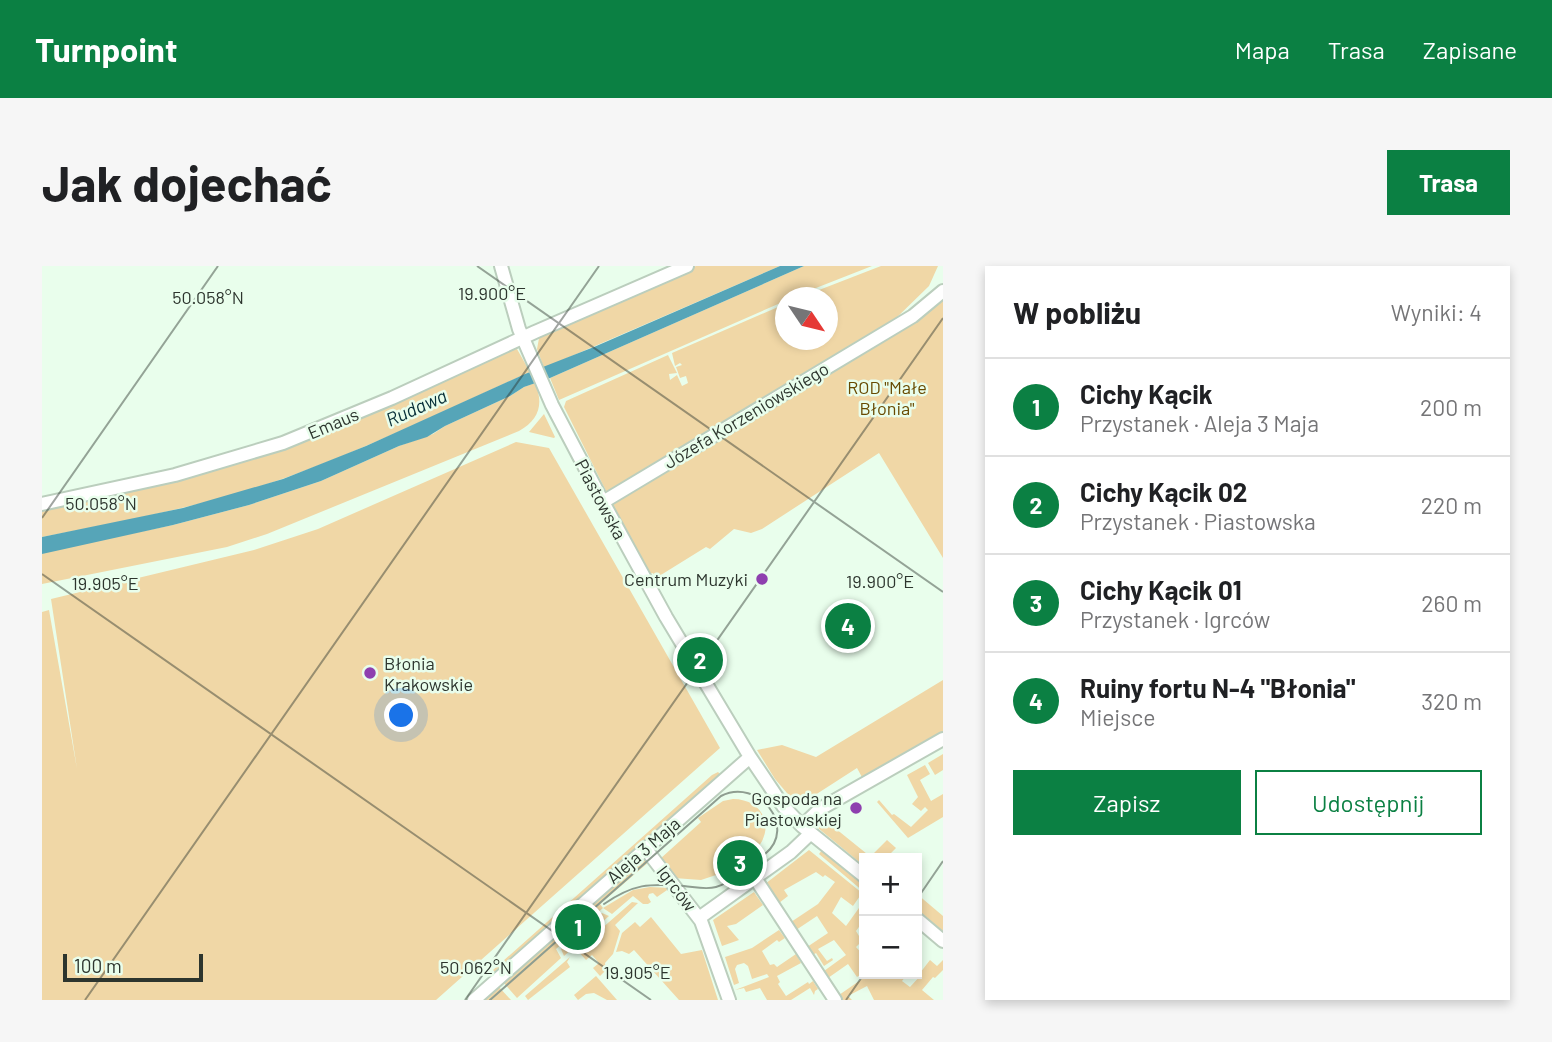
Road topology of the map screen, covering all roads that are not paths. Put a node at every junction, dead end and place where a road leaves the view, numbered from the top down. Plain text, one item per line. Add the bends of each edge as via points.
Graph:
1 (501, 266) edge
2 (687, 266) edge
3 (943, 291) edge
4 (523, 338) junction
5 (603, 502) junction
6 (42, 504) edge
7 (943, 739) edge
8 (750, 757) junction
9 (807, 829) junction
10 (645, 848) junction
11 (859, 872) edge
12 (755, 878) junction
13 (699, 918) junction
14 (922, 923) edge
15 (943, 941) edge
16 (474, 1000) edge
17 (729, 1000) edge
18 (835, 1000) edge

1 - 4 street, Piastowska
2 - 4 street, Emaus
3 - 5 street, Józefa Korzeniowskiego via 919,312
4 - 5 street, Piastowska
4 - 6 street, Emaus via 283,443 174,475
5 - 8 street, Piastowska
7 - 9 street, Igrców via 820,809
8 - 9 street, Piastowska via 783,806
8 - 10 street, Aleja 3 Maja
9 - 11 street, Piastowska
9 - 12 street, Igrców via 791,852
10 - 13 street, Igrców
10 - 16 street, Aleja 3 Maja
12 - 13 street, Igrców
12 - 18 street
13 - 17 street
14 - 15 street

